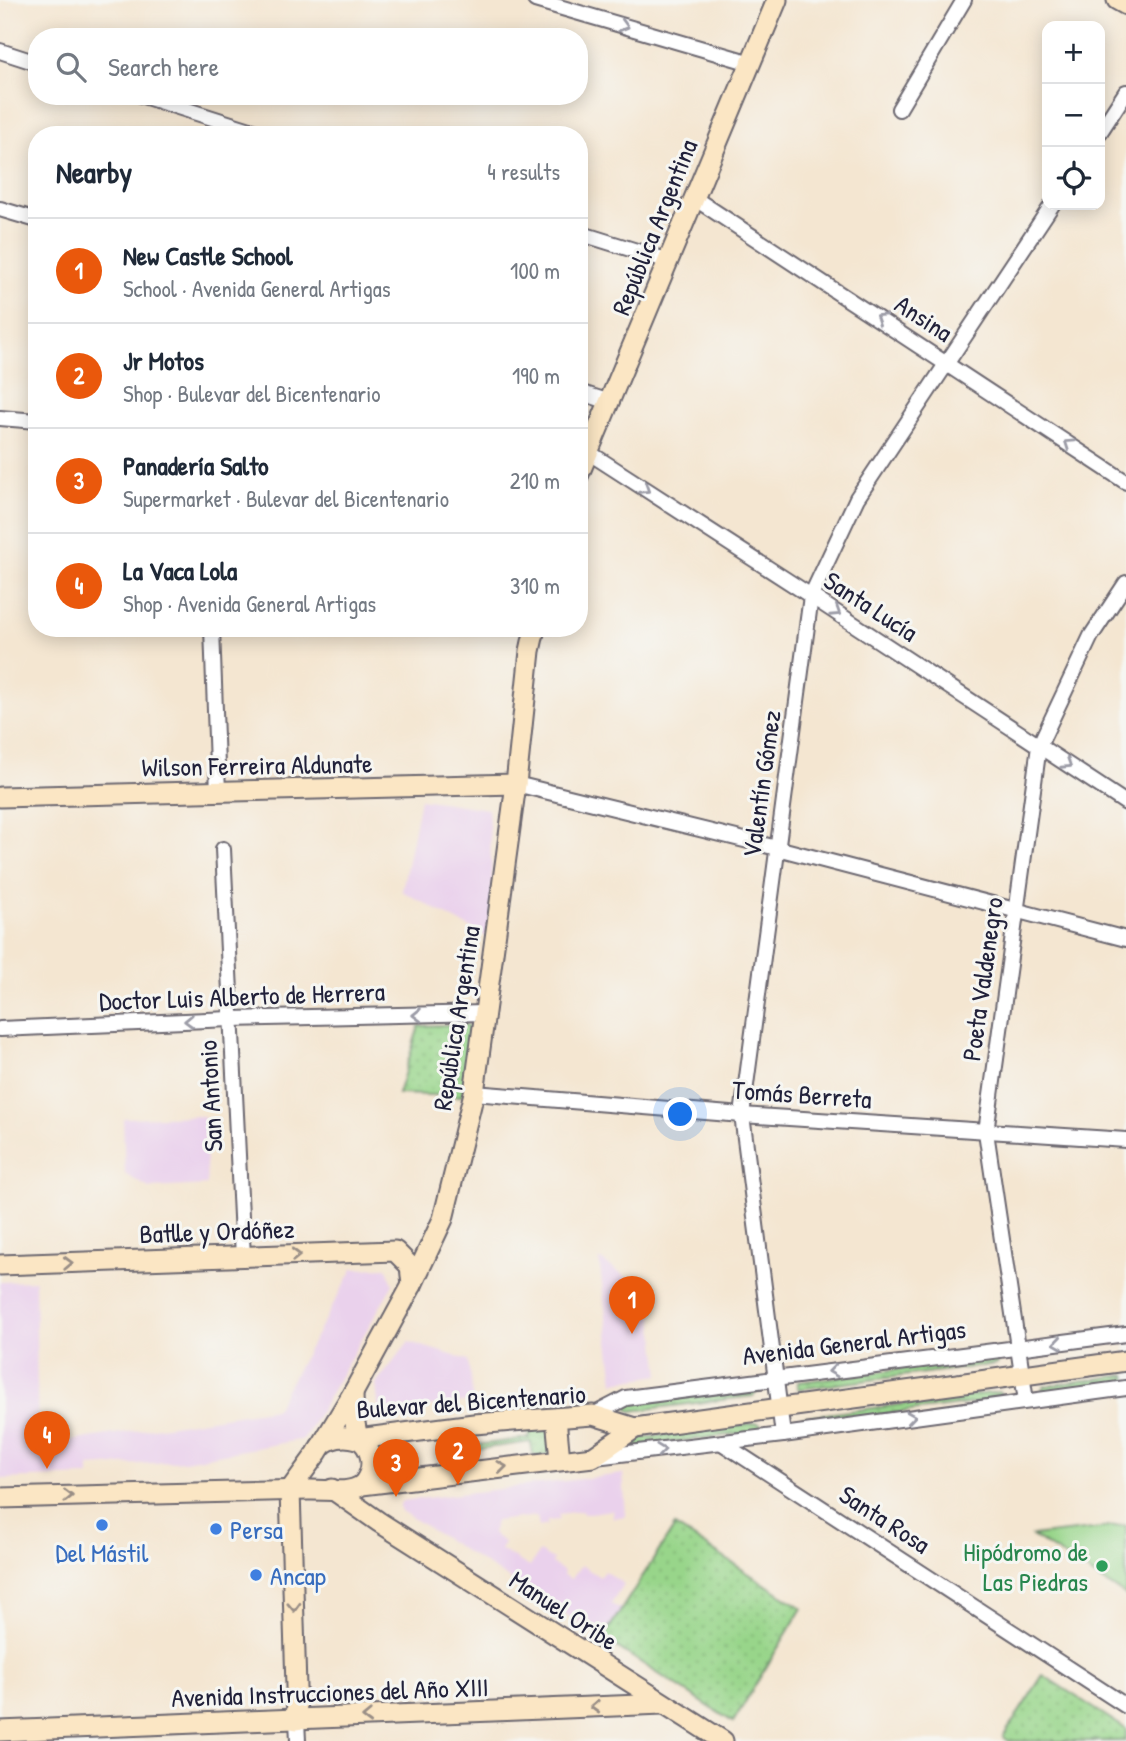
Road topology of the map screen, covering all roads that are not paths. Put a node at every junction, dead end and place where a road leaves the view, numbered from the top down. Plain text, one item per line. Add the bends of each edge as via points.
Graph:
1 (535, 0) edge
2 (777, 0) edge
3 (964, 0) edge
4 (1117, 0) edge
5 (1126, 5) edge
6 (0, 51) edge
7 (28, 60) edge
8 (751, 63) junction
9 (1126, 92) edge
10 (172, 105) edge
11 (899, 109) dead end
12 (1105, 124) edge
13 (238, 126) edge
14 (694, 198) junction
15 (0, 209) edge
16 (1049, 210) edge
17 (28, 217) edge
18 (588, 236) edge
19 (669, 261) junction
20 (949, 363) junction
21 (588, 395) edge
22 (610, 402) junction
23 (0, 418) edge
24 (28, 420) edge
25 (588, 452) joint
26 (1126, 482) edge
27 (1126, 583) edge
28 (811, 596) junction
29 (212, 637) edge
30 (533, 637) edge
31 (1039, 746) junction
32 (516, 784) junction
33 (218, 793) junction
34 (0, 797) edge
35 (1126, 803) edge
36 (777, 848) junction
37 (223, 849) dead end
38 (1016, 910) junction
39 (1126, 939) edge
40 (485, 1013) junction
41 (230, 1019) junction
42 (0, 1029) edge
43 (474, 1093) junction
44 (742, 1115) junction
45 (986, 1132) junction
46 (1126, 1140) edge
47 (433, 1239) junction
48 (395, 1251) junction
49 (243, 1257) junction
50 (0, 1265) edge
51 (412, 1285) junction
52 (1126, 1334) edge
53 (1018, 1349) junction
54 (1126, 1361) edge
55 (1022, 1374) junction
56 (776, 1378) junction
57 (1126, 1388) edge
58 (353, 1394) junction
59 (1026, 1401) junction
60 (781, 1408) junction
61 (593, 1415) junction
62 (555, 1418) junction
63 (635, 1428) junction
64 (783, 1435) junction
65 (358, 1439) junction
66 (722, 1443) junction
67 (317, 1453) junction
68 (593, 1457) junction
69 (559, 1460) junction
70 (362, 1485) junction
71 (332, 1489) junction
72 (290, 1490) junction
73 (0, 1497) edge
74 (379, 1522) junction
75 (663, 1704) junction
76 (1126, 1706) edge
77 (297, 1720) junction
78 (0, 1731) edge
79 (700, 1735) edge
80 (298, 1741) edge
81 (723, 1741) edge

1 -> 8 street
2 - 8 street, República Argentina
3 - 11 street
4 - 5 street
6 - 7 street
8 - 14 street, República Argentina
9 - 12 street
10 - 13 street
14 - 19 street, República Argentina
20 -> 14 street, Ansina
15 - 17 street
16 - 20 street, Valentín Gómez
18 - 19 street
19 - 22 street, República Argentina
26 -> 20 street, Ansina
20 - 28 street, Valentín Gómez via 857,498
21 - 22 street
22 - 25 street, República Argentina
23 - 24 street
25 -> 28 street, Santa Lucía
27 - 31 street, Poeta Valdenegro via 1091,636
28 -> 31 street, Santa Lucía
28 - 36 street, Valentín Gómez
29 - 33 street
30 - 32 street, República Argentina
31 -> 35 street, Santa Lucía
31 - 38 street, Poeta Valdenegro
32 - 33 street, Wilson Ferreira Aldunate
32 - 36 street
32 - 40 street, República Argentina
33 - 34 street, Wilson Ferreira Aldunate
36 - 38 street
36 - 44 street, Valentín Gómez
37 - 41 street, San Antonio
38 - 39 street
38 - 45 street, Poeta Valdenegro
40 -> 41 street, Doctor Luis Alberto de Herrera
40 - 43 street, República Argentina
41 -> 42 street, Doctor Luis Alberto de Herrera
41 - 49 street, San Antonio
43 - 44 street, Tomás Berreta
43 - 47 street, República Argentina via 443,1219
44 - 45 street, Tomás Berreta
44 - 56 street, Valentín Gómez
45 - 46 street, Tomás Berreta
45 - 53 street, Poeta Valdenegro
47 - 48 street, Batlle y Ordóñez
47 - 51 street, República Argentina
49 -> 48 street, Batlle y Ordóñez
48 - 51 street via 410,1266
50 -> 49 street, Batlle y Ordóñez
51 - 58 street, República Argentina
52 -> 53 street, Avenida General Artigas
53 - 55 street, Poeta Valdenegro
53 -> 56 street, Avenida General Artigas
54 - 55 street, Bulevar del Bicentenario
55 - 59 street, Poeta Valdenegro
55 - 60 street, Bulevar del Bicentenario
56 - 60 street, Valentín Gómez
56 - 61 street, Avenida General Artigas via 626,1398
57 - 59 street
58 - 65 street
58 - 67 street, República Argentina
64 -> 59 street
60 - 63 street, Bulevar del Bicentenario
60 - 64 street, Valentín Gómez
61 - 62 street, Bulevar del Bicentenario
61 - 63 street, Bulevar del Bicentenario
62 - 65 street, Bulevar del Bicentenario
62 - 69 street
63 - 68 street, Bulevar del Bicentenario
64 - 66 street
65 - 67 street, Bulevar del Bicentenario via 329,1440
65 - 70 street via 366,1447 371,1468
68 -> 66 street
66 - 76 street, Santa Rosa
67 - 71 street via 321,1482
67 - 72 street, República Argentina
68 - 69 street, Bulevar del Bicentenario
70 -> 69 street, Bulevar del Bicentenario
70 - 71 street, Bulevar del Bicentenario via 344,1491
70 - 74 street
71 - 72 street
71 - 74 street
73 -> 72 street
72 -> 77 street
74 - 75 street, Manuel Oribe
75 -> 77 street, Avenida Instrucciones del Año XIII
75 - 79 street, Manuel Oribe
77 - 78 street, Avenida Instrucciones del Año XIII
77 - 80 street
79 - 81 street, Manuel Oribe

